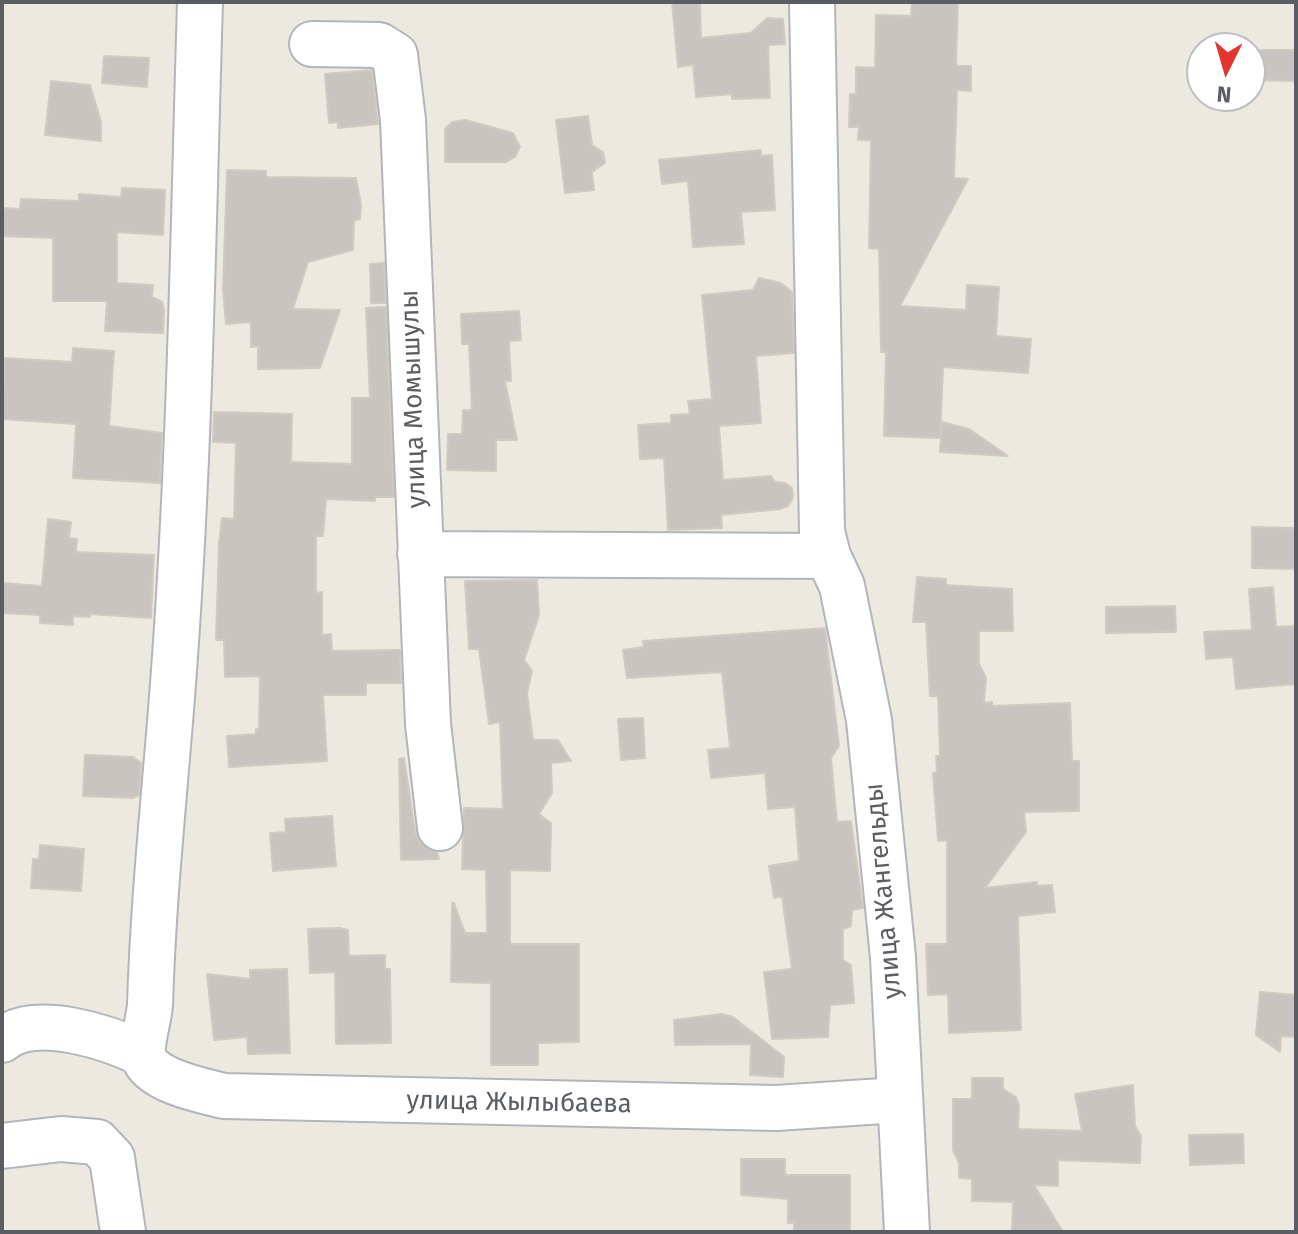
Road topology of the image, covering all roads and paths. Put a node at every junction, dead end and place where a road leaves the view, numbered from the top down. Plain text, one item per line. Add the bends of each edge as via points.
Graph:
1 (200, 2) edge
2 (812, 2) edge
3 (312, 44) dead end
4 (420, 554) junction
5 (828, 556) junction
6 (440, 828) dead end
7 (2, 1040) edge
8 (136, 1044) junction
9 (898, 1100) junction
10 (2, 1146) edge
11 (123, 1232) edge
12 (907, 1232) edge

1 - 8 street via 185,476 172,697
2 - 5 street, улица Жангельды via 822,531
3 - 4 street, улица Момышулы via 379,45 395,55 403,120
4 - 5 street
4 - 6 street, улица Момышулы via 428,724
5 - 9 street, улица Жангельды via 842,586 869,720 893,957
7 - 8 street via 43,1029
8 - 9 street, улица Жылыбаева via 188,1087 224,1096 776,1108
9 - 12 street, улица Жангельды
10 - 11 street via 61,1139 97,1142 112,1158

